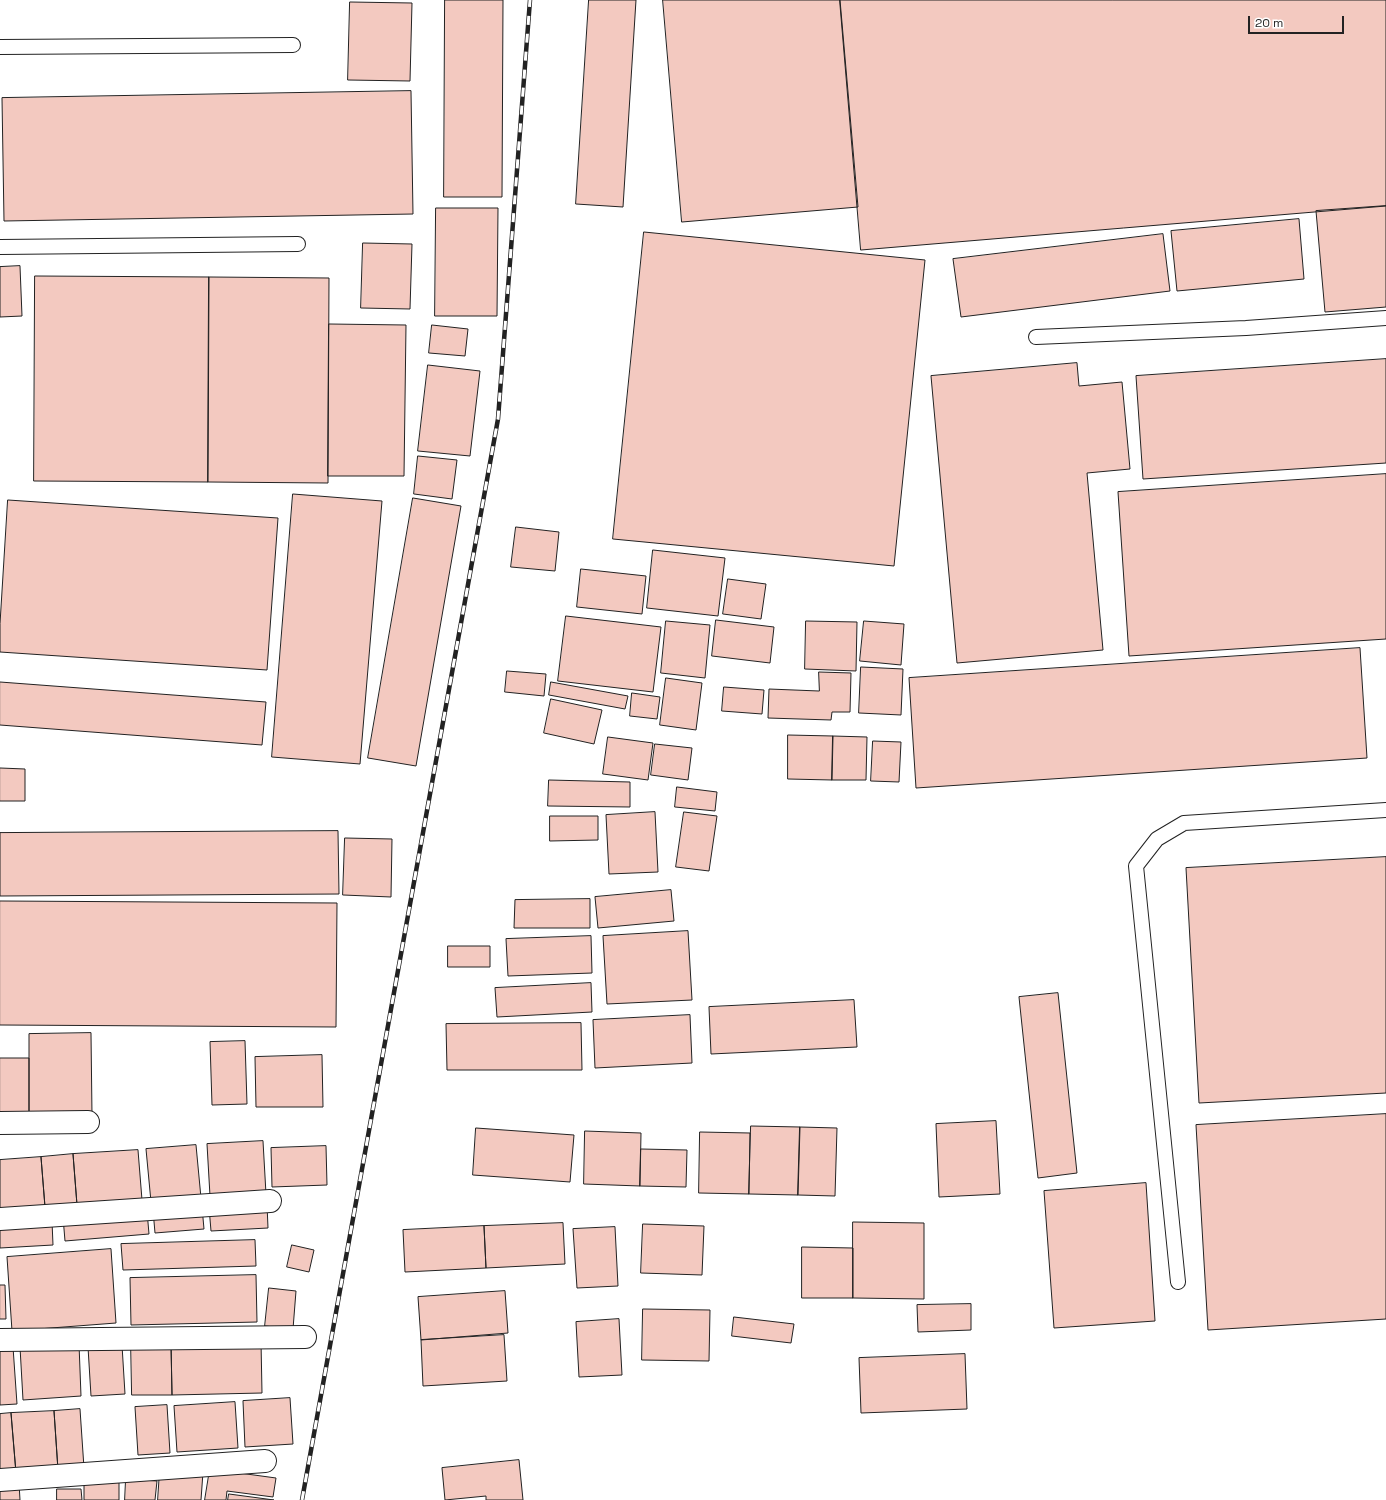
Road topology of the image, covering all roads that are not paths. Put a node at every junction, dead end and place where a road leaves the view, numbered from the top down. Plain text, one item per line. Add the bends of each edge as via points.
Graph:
1 (293, 45) dead end
2 (0, 47) edge
3 (298, 244) dead end
4 (0, 248) edge
5 (1386, 318) edge
6 (1036, 337) dead end
7 (1386, 810) edge
8 (88, 1122) dead end
9 (0, 1123) edge
10 (270, 1201) dead end
11 (0, 1219) edge
12 (1178, 1282) dead end
13 (305, 1337) dead end
14 (0, 1340) edge
15 (266, 1460) dead end
16 (0, 1480) edge

1 - 2 lane
3 - 4 lane
5 - 6 lane via 1246,328
7 - 12 lane via 1184,823 1157,839 1136,866
8 - 9 street
10 - 11 street
13 - 14 street
15 - 16 street

